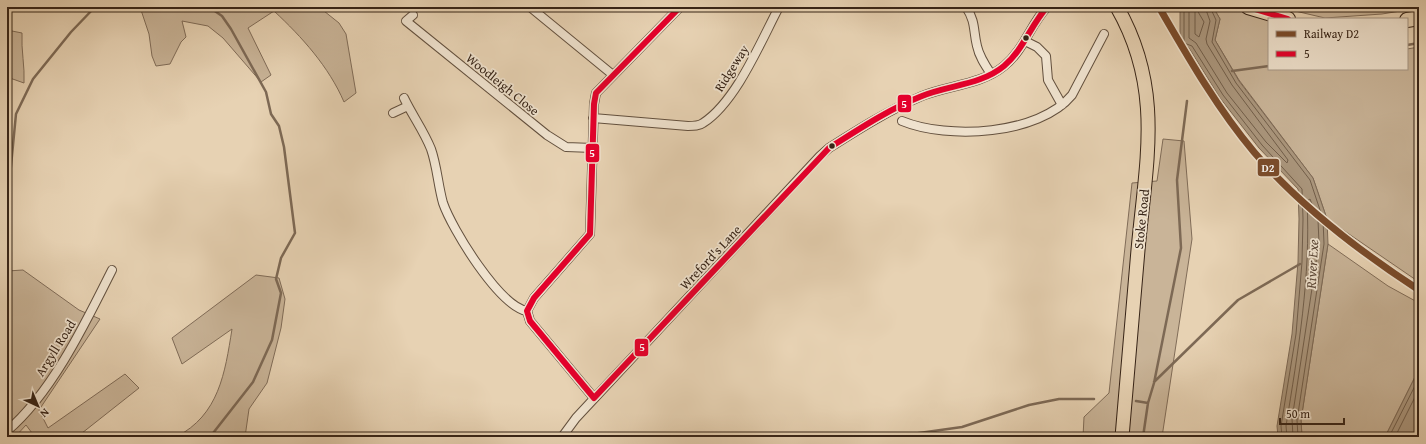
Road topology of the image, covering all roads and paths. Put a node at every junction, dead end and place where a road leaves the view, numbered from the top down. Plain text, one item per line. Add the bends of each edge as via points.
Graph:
1 (530, 7) edge
2 (680, 7) edge
3 (779, 7) edge
4 (966, 7) edge
5 (1047, 7) edge
6 (1116, 7) edge
7 (1248, 7) edge
8 (413, 14) dead end
9 (1285, 18) edge
10 (1419, 18) edge
11 (1408, 20) edge
12 (1104, 34) dead end
13 (1025, 41) junction
14 (991, 74) junction
15 (613, 75) junction
16 (404, 98) dead end
17 (1062, 105) junction
18 (408, 106) junction
19 (393, 113) dead end
20 (593, 118) junction
21 (902, 121) dead end
22 (593, 148) junction
23 (112, 270) dead end
24 (527, 311) junction
25 (594, 398) junction
26 (7, 431) edge
27 (562, 437) edge
28 (1122, 437) edge

1 - 15 street
2 - 15 street
3 - 20 street, Ridgeway via 741,80 703,123 688,126
4 - 14 street via 975,24 981,58
5 - 13 street, Wreford's Lane via 1040,14
6 - 28 main road, Stoke Road via 1139,58 1149,112
7 - 9 highway
8 - 22 street, Woodleigh Close via 404,24 561,145
10 - 11 highway
12 - 17 street via 1072,95
13 - 14 street, Wreford's Lane via 1010,61
13 - 17 street via 1046,56 1048,80
14 - 25 street, Wreford's Lane via 974,82 935,92 891,111 820,156
15 - 20 street via 596,93
16 - 18 street
17 - 21 street via 1046,116 1012,126 981,131 949,132
18 - 19 street
18 - 24 street via 430,147 443,203 451,222 484,273 513,306
20 - 22 street
22 - 24 street via 590,234 534,298
23 - 26 street, Argyll Road via 66,355 31,408
24 - 25 street via 530,321
25 - 27 street, Wreford's Lane via 565,430

